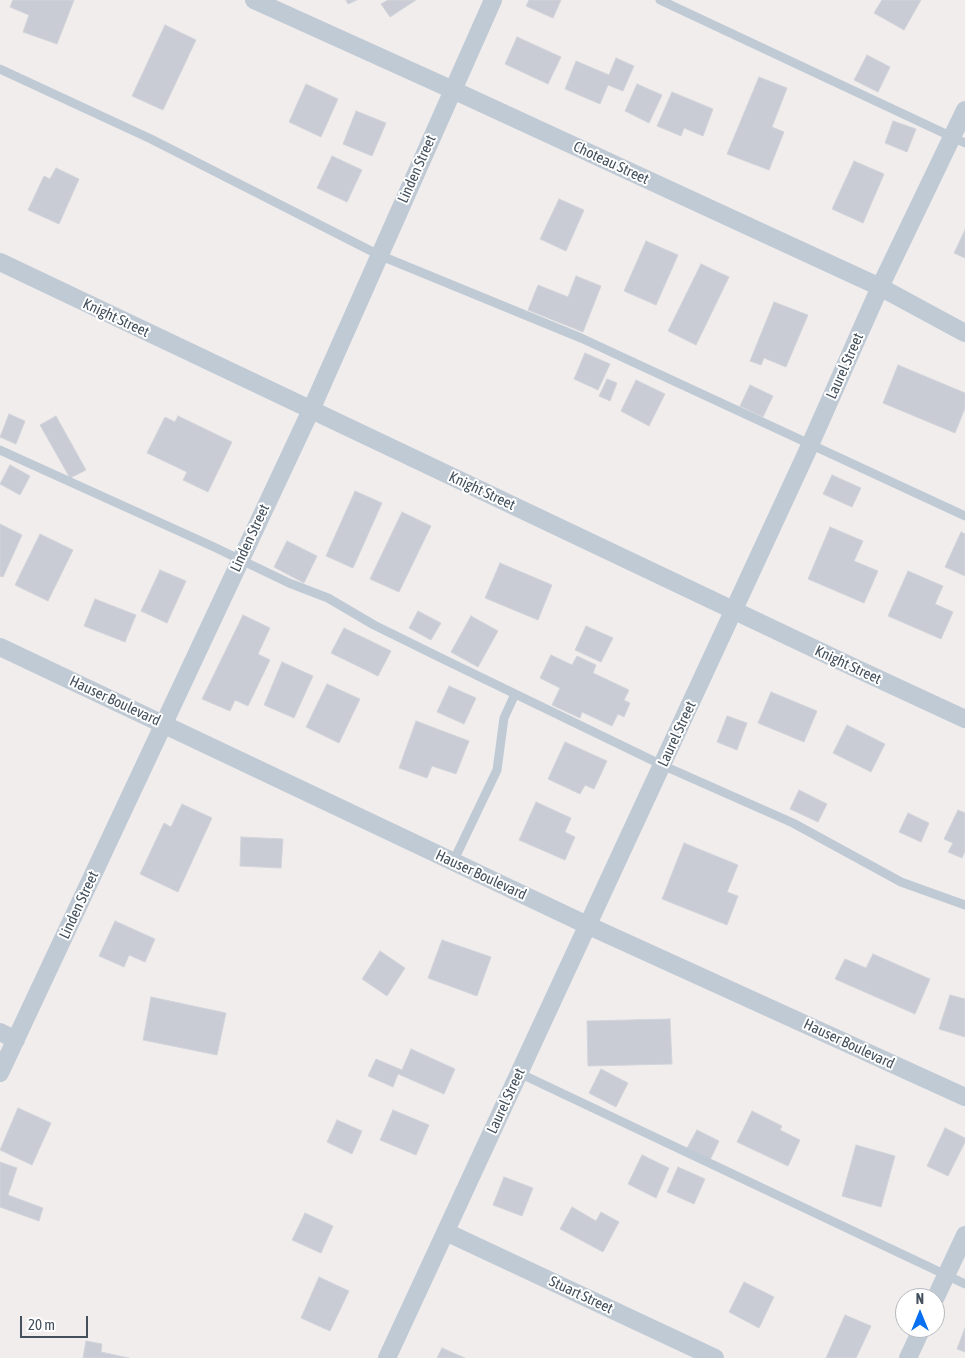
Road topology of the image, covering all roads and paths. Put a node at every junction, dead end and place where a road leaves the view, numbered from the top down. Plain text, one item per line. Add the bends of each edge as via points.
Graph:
1 (254, 0) edge
2 (493, 0) edge
3 (660, 0) edge
4 (0, 69) edge
5 (453, 90) junction
6 (965, 110) edge
7 (959, 140) edge
8 (379, 255) junction
9 (0, 262) edge
10 (880, 287) junction
11 (965, 333) edge
12 (310, 410) junction
13 (810, 443) junction
14 (0, 450) edge
15 (965, 516) edge
16 (240, 560) junction
17 (734, 611) junction
18 (0, 647) edge
19 (515, 694) junction
20 (965, 719) edge
21 (163, 724) junction
22 (662, 765) junction
23 (453, 862) junction
24 (965, 905) edge
25 (587, 925) junction
26 (8, 1036) edge
27 (0, 1073) edge
28 (519, 1073) junction
29 (965, 1097) edge
30 (446, 1232) junction
31 (965, 1235) edge
32 (946, 1275) junction
33 (965, 1284) edge
34 (940, 1288) edge
35 (917, 1338) edge
36 (387, 1358) edge
37 (715, 1358) edge
38 (908, 1358) edge

1 - 5 street, Choteau Street
2 - 5 street, Linden Street
3 - 7 lane
4 - 8 lane via 151,139
5 - 8 street, Linden Street
5 - 10 street, Choteau Street
6 - 7 street, Laurel Street
7 - 10 street, Laurel Street
8 - 12 street, Linden Street
8 - 13 lane via 582,338
9 - 12 street, Knight Street
10 - 11 street, Choteau Street
10 - 13 street, Laurel Street
12 - 16 street, Linden Street
12 - 17 street, Knight Street
13 - 15 lane
13 - 17 street, Laurel Street
14 - 16 lane
16 - 19 lane via 328,598 374,625
16 - 21 street, Linden Street
17 - 20 street, Knight Street
17 - 22 street, Laurel Street
18 - 21 street, Hauser Boulevard
19 - 22 lane
19 - 23 lane via 504,718 497,770
21 - 23 street, Hauser Boulevard
21 - 26 street, Linden Street
22 - 24 lane via 793,823 901,882
22 - 25 street, Laurel Street
23 - 25 street, Hauser Boulevard
25 - 28 street, Laurel Street
25 - 29 street, Hauser Boulevard
26 - 27 street, Linden Street
28 - 30 street, Laurel Street
28 - 32 lane
30 - 36 street, Laurel Street
30 - 37 street, Stuart Street
31 - 32 street
32 - 33 lane
32 - 34 street
35 - 38 street

